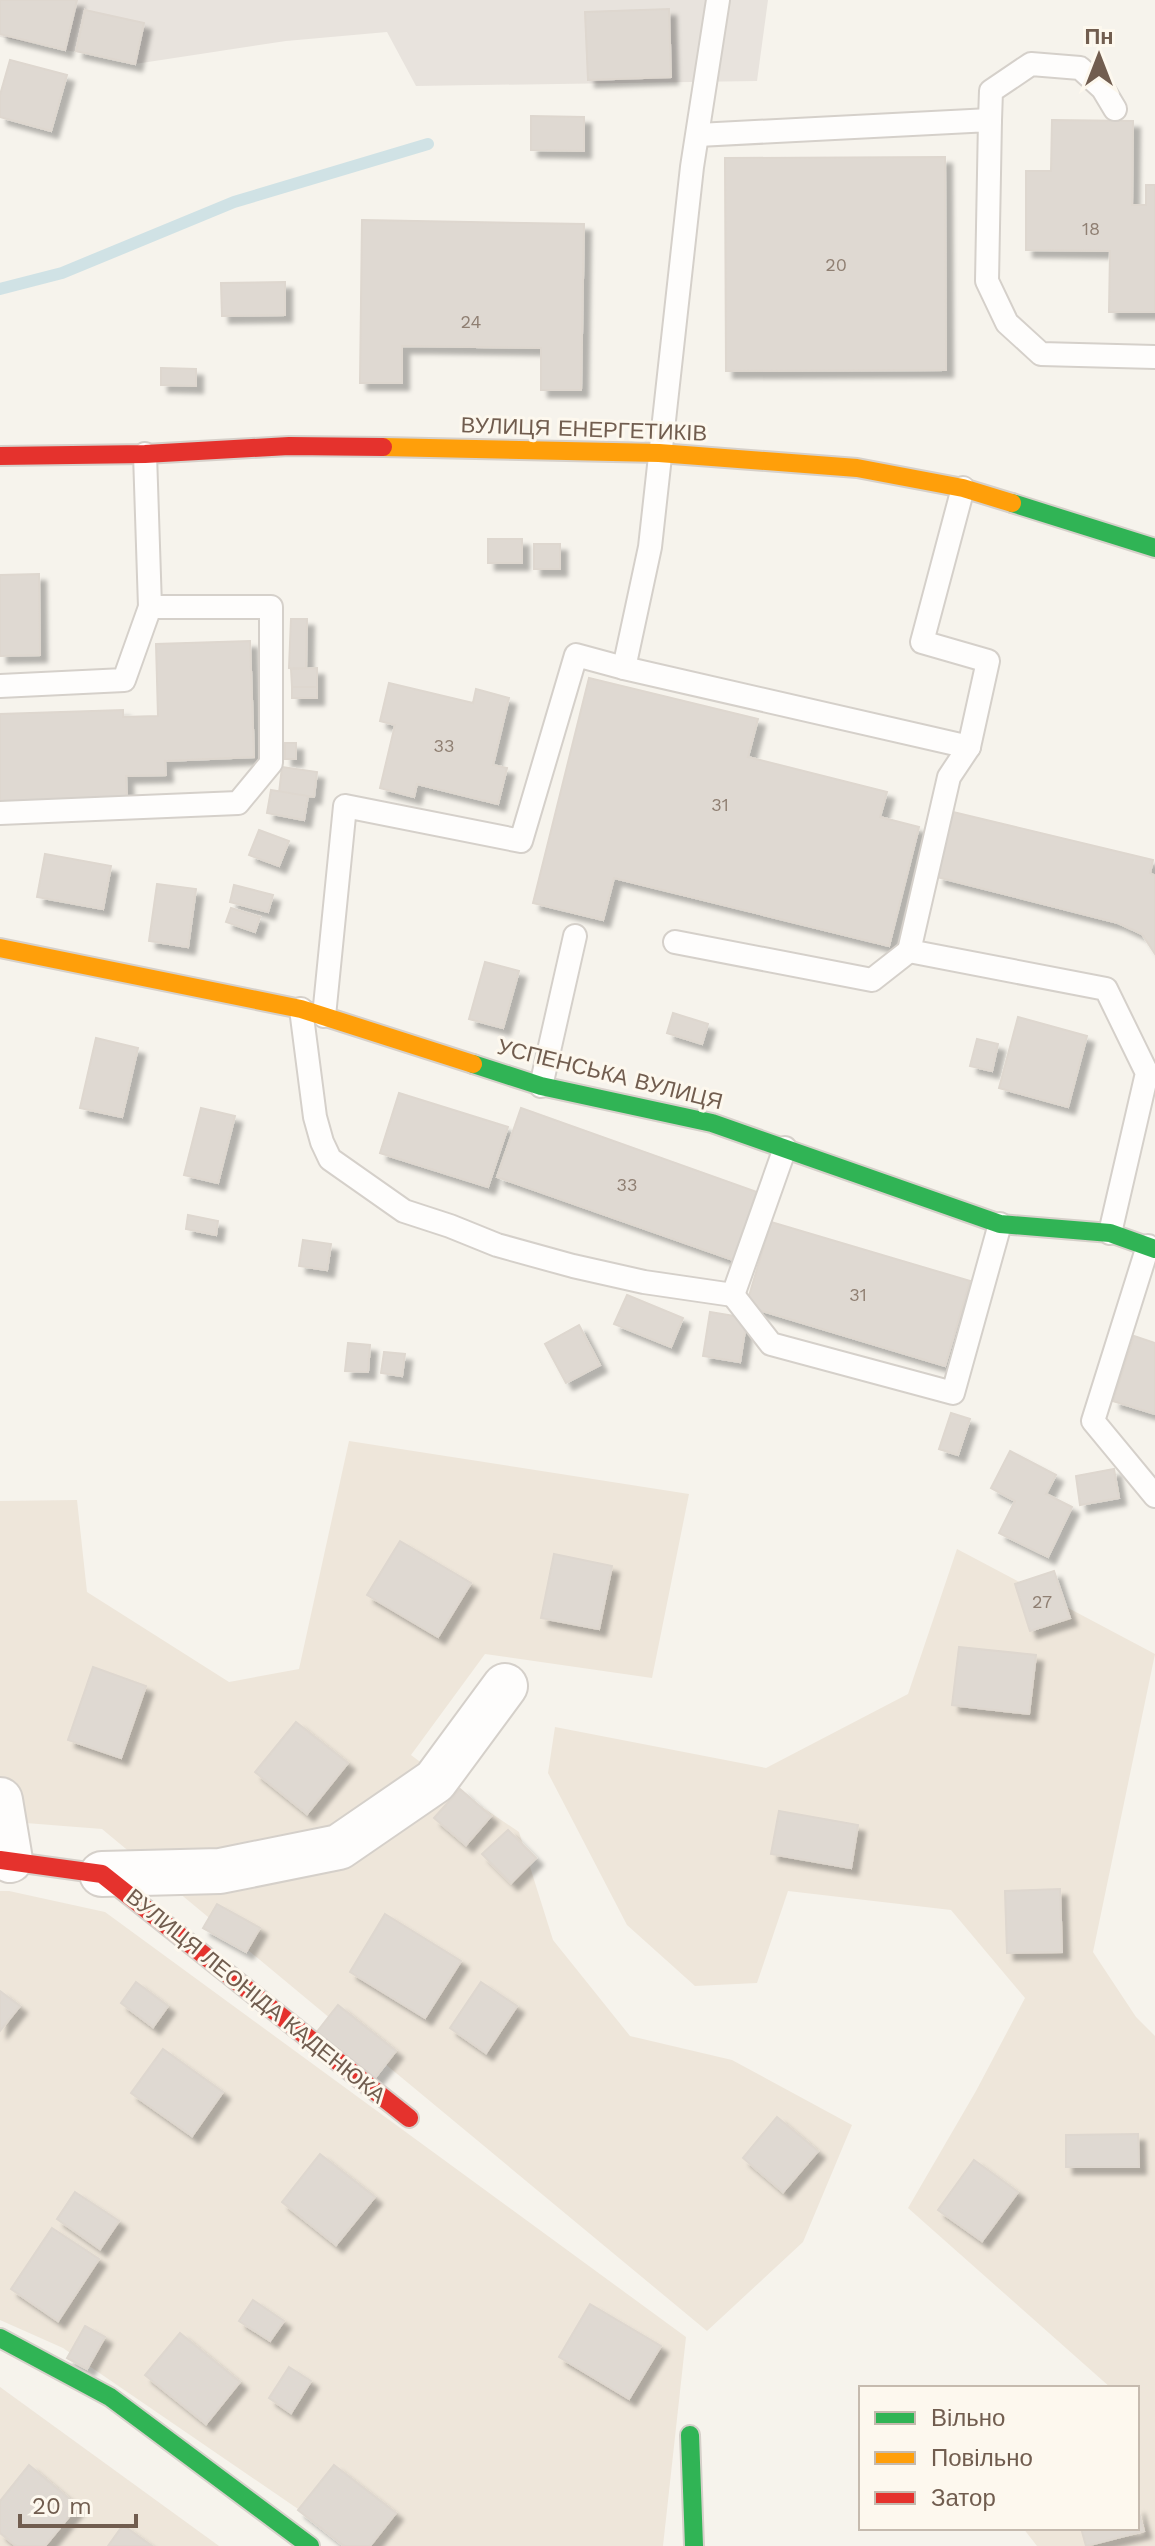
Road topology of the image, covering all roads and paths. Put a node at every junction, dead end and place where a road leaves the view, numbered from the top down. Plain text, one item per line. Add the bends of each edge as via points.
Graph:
1 (718, 0) edge
2 (1115, 109) dead end
3 (990, 120) junction
4 (698, 135) junction
5 (1155, 357) edge
6 (659, 453) junction
7 (145, 454) junction
8 (0, 456) edge
9 (963, 488) junction
10 (1155, 548) edge
11 (150, 607) junction
12 (624, 668) junction
13 (0, 686) edge
14 (969, 747) junction
15 (0, 813) edge
16 (575, 936) dead end
17 (675, 942) dead end
18 (0, 948) edge
19 (909, 951) junction
20 (301, 1009) junction
21 (324, 1016) junction
22 (541, 1086) junction
23 (785, 1148) junction
24 (1000, 1224) junction
25 (1110, 1233) junction
26 (1151, 1248) edge
27 (733, 1295) junction
28 (1155, 1496) edge
29 (505, 1686) dead end
30 (0, 1800) edge
31 (5, 1860) edge
32 (102, 1874) junction
33 (409, 2118) dead end
34 (0, 2338) edge
35 (690, 2435) dead end
36 (310, 2546) edge
37 (694, 2546) edge

1 - 4 lane
2 - 3 lane via 1080,68 1031,64 991,91
3 - 4 lane
3 - 5 lane via 987,281 1007,323 1041,354
4 - 6 lane
6 - 7 street, ВУЛИЦЯ ЕНЕРГЕТИКІВ via 289,446
6 - 9 street, ВУЛИЦЯ ЕНЕРГЕТИКІВ via 857,468
6 - 12 lane via 650,547
7 - 8 street, ВУЛИЦЯ ЕНЕРГЕТИКІВ
7 - 11 lane
9 - 10 street, ВУЛИЦЯ ЕНЕРГЕТИКІВ
9 - 14 lane via 922,642 988,661
11 - 13 lane via 124,680
11 - 15 lane via 271,607 271,763 238,803
12 - 14 lane
12 - 21 lane via 576,655 521,841 345,806
14 - 19 lane via 949,777
16 - 22 lane
17 - 19 lane via 872,980
18 - 20 street, УСПЕНСЬКА ВУЛИЦЯ
19 - 25 lane via 1106,989 1147,1073
20 - 21 street, УСПЕНСЬКА ВУЛИЦЯ
20 - 27 lane via 315,1117 330,1159 404,1211 573,1266
21 - 22 street, УСПЕНСЬКА ВУЛИЦЯ
22 - 23 street, УСПЕНСЬКА ВУЛИЦЯ via 712,1123
23 - 24 street, УСПЕНСЬКА ВУЛИЦЯ
23 - 27 lane
24 - 25 street, УСПЕНСЬКА ВУЛИЦЯ
24 - 27 lane via 953,1393 771,1344
25 - 26 street, УСПЕНСЬКА ВУЛИЦЯ
26 - 28 lane via 1093,1421
29 - 32 street, ВУЛИЦЯ ЛЕОНІДА КАДЕНЮКА via 435,1781 339,1847 220,1871
30 - 31 street
31 - 32 street, ВУЛИЦЯ ЛЕОНІДА КАДЕНЮКА
32 - 33 street, ВУЛИЦЯ ЛЕОНІДА КАДЕНЮКА
34 - 36 street via 110,2397
35 - 37 street

